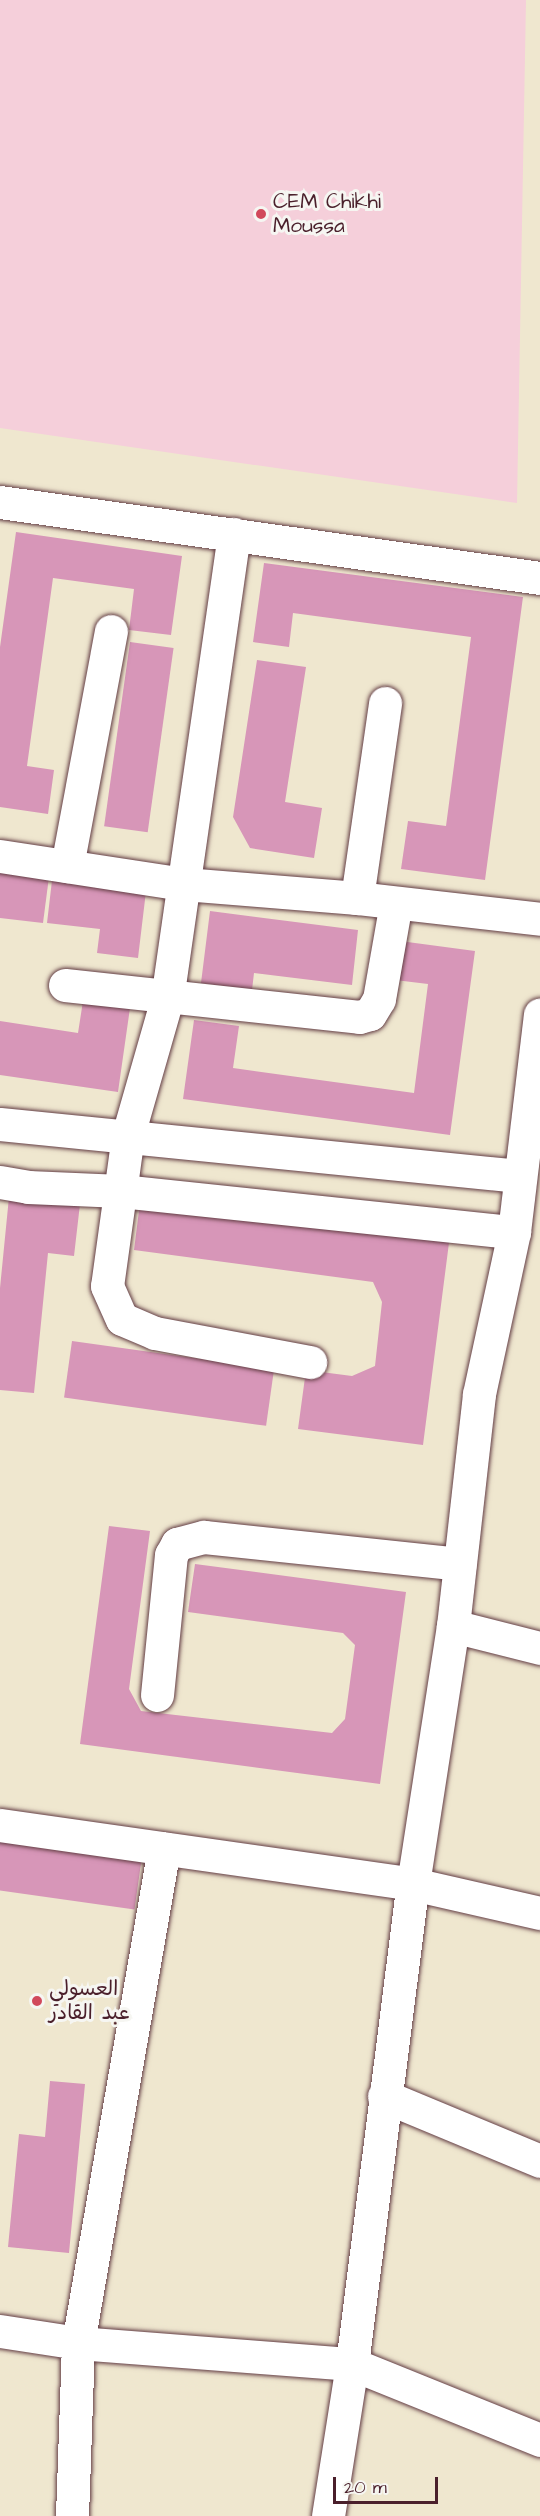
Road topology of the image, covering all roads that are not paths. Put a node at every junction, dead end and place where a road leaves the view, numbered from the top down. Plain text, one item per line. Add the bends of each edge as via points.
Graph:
1 (0, 502) edge
2 (234, 534) junction
3 (540, 578) edge
4 (111, 631) dead end
5 (385, 703) dead end
6 (0, 856) edge
7 (67, 866) junction
8 (184, 884) junction
9 (357, 898) junction
10 (396, 903) junction
11 (540, 920) edge
12 (65, 985) dead end
13 (167, 999) junction
14 (540, 1015) edge
15 (0, 1124) edge
16 (128, 1135) junction
17 (519, 1176) junction
18 (0, 1182) edge
19 (121, 1191) junction
20 (514, 1232) junction
21 (310, 1362) dead end
22 (460, 1564) junction
23 (453, 1626) junction
24 (540, 1648) edge
25 (157, 1695) dead end
26 (0, 1825) edge
27 (164, 1848) junction
28 (413, 1884) junction
29 (540, 1913) edge
30 (384, 2096) junction
31 (540, 2161) edge
32 (0, 2331) edge
33 (78, 2343) junction
34 (352, 2364) junction
35 (540, 2440) edge
36 (72, 2516) edge
37 (328, 2516) edge

1 - 2 street
2 - 3 street
2 - 8 street
4 - 7 street
5 - 9 street
6 - 7 street
7 - 8 street
8 - 9 street
8 - 13 street
9 - 10 street
10 - 11 street
10 - 13 street via 379,999 370,1014 359,1017
12 - 13 street
13 - 16 street
14 - 17 street
15 - 16 street
16 - 17 street
16 - 19 street
17 - 20 street
18 - 19 street
19 - 20 street
19 - 21 street via 107,1286 122,1319 155,1333
20 - 22 street via 478,1394
22 - 23 street
22 - 25 street via 204,1537 177,1544 171,1555
23 - 24 street
23 - 28 street
26 - 27 street
27 - 28 street
27 - 33 street
28 - 29 street
28 - 30 street
30 - 31 street
30 - 34 street
32 - 33 street
33 - 34 street
33 - 36 street
34 - 35 street
34 - 37 street

